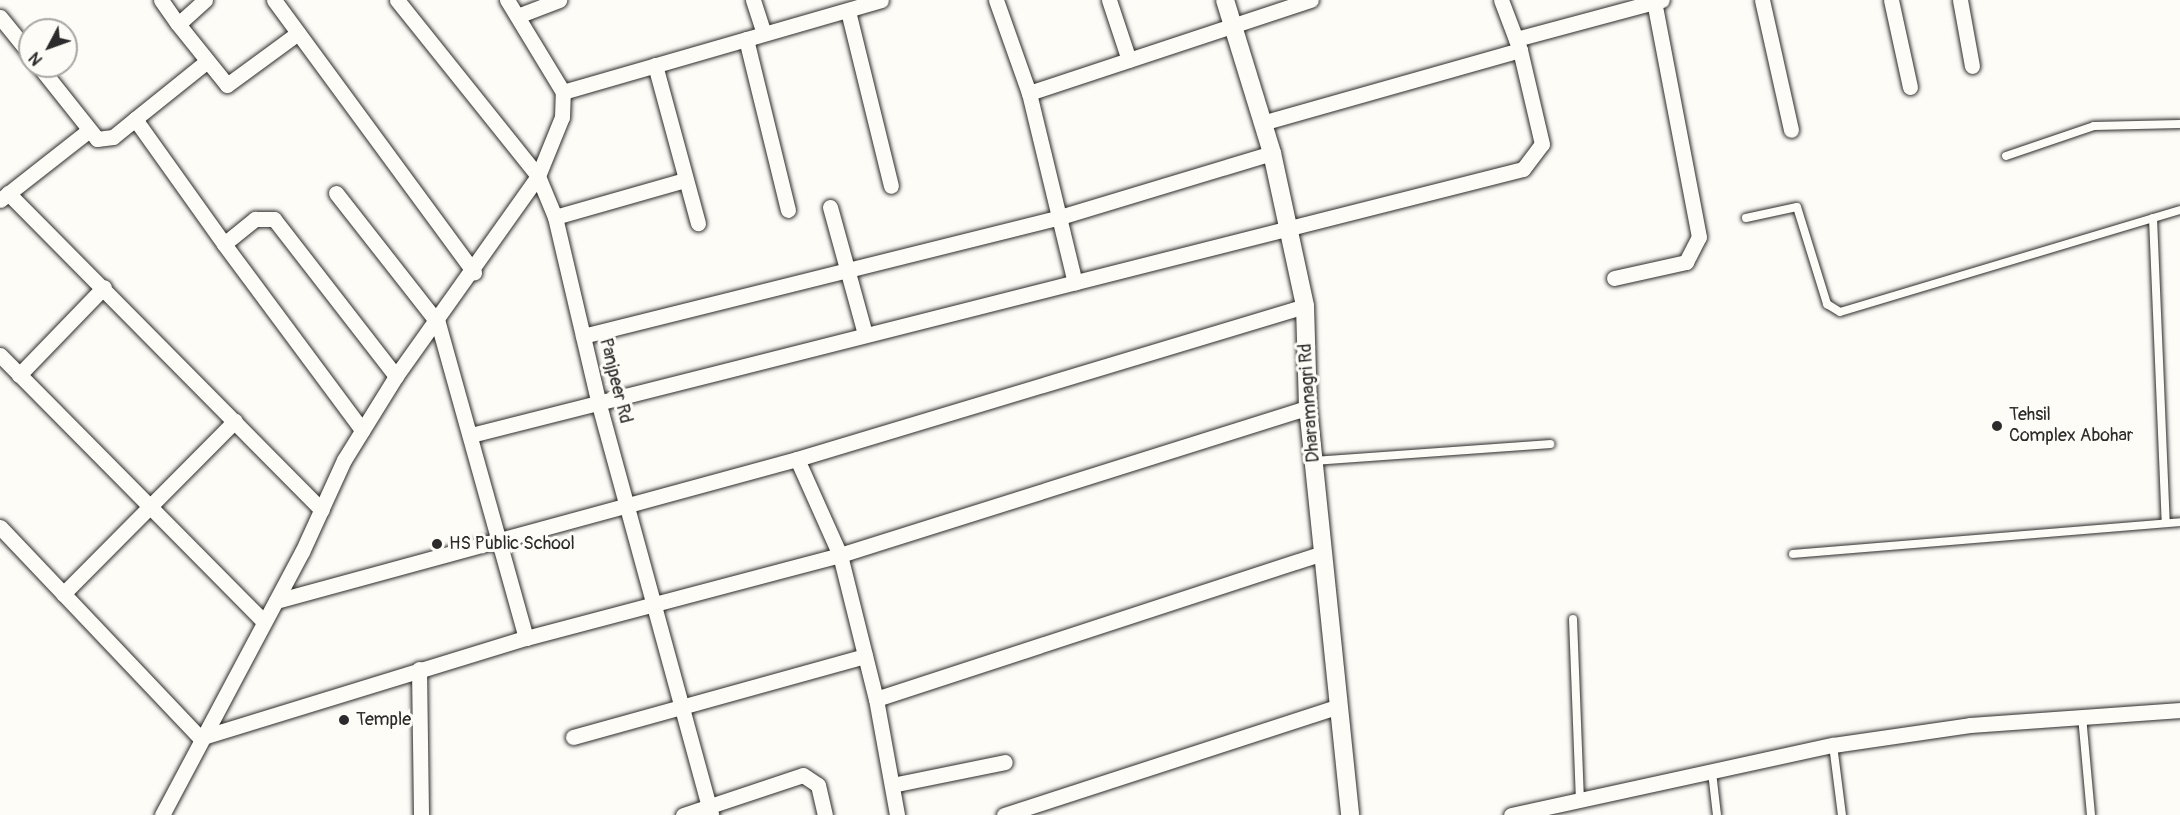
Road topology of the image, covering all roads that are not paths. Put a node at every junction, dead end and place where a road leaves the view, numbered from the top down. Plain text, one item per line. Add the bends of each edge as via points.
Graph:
1 (161, 0) edge
2 (206, 0) edge
3 (274, 0) edge
4 (397, 0) edge
5 (507, 0) edge
6 (559, 0) edge
7 (753, 0) edge
8 (881, 0) edge
9 (996, 0) edge
10 (1108, 0) edge
11 (1225, 0) edge
12 (1311, 0) edge
13 (1501, 0) edge
14 (1762, 0) edge
15 (1891, 0) edge
16 (1960, 0) edge
17 (1657, 1) edge
18 (848, 11) junction
19 (520, 15) junction
20 (0, 17) edge
21 (178, 24) junction
22 (1234, 27) junction
23 (298, 33) junction
24 (764, 33) junction
25 (18, 39) edge
26 (746, 39) junction
27 (1517, 44) junction
28 (1129, 60) junction
29 (205, 63) junction
30 (655, 65) junction
31 (1972, 66) dead end
32 (48, 78) edge
33 (1910, 87) dead end
34 (563, 92) junction
35 (1029, 93) junction
36 (135, 119) junction
37 (1263, 123) junction
38 (2180, 124) edge
39 (1791, 130) dead end
40 (88, 131) junction
41 (1272, 153) junction
42 (2006, 156) dead end
43 (538, 176) junction
44 (686, 180) junction
45 (891, 186) dead end
46 (336, 193) dead end
47 (4, 196) edge
48 (830, 207) dead end
49 (788, 210) dead end
50 (2180, 210) edge
51 (555, 217) junction
52 (1060, 217) junction
53 (1746, 218) dead end
54 (2153, 218) junction
55 (698, 223) dead end
56 (1292, 230) junction
57 (224, 244) junction
58 (847, 270) junction
59 (474, 272) junction
60 (1614, 278) dead end
61 (1075, 283) junction
62 (104, 287) junction
63 (1305, 306) junction
64 (438, 323) junction
65 (865, 334) junction
66 (583, 336) junction
67 (0, 355) edge
68 (19, 375) junction
69 (396, 376) junction
70 (598, 401) junction
71 (1308, 407) junction
72 (235, 421) junction
73 (362, 430) junction
74 (471, 435) junction
75 (1550, 444) dead end
76 (797, 459) junction
77 (1314, 461) junction
78 (150, 507) junction
79 (628, 508) junction
80 (322, 510) junction
81 (2180, 522) edge
82 (2166, 524) junction
83 (0, 527) edge
84 (499, 539) junction
85 (1322, 553) junction
86 (1793, 554) dead end
87 (840, 555) junction
88 (63, 594) junction
89 (276, 601) junction
90 (653, 603) junction
91 (1573, 619) dead end
92 (262, 620) junction
93 (526, 638) junction
94 (865, 656) junction
95 (419, 669) junction
96 (876, 699) junction
97 (681, 706) junction
98 (1339, 706) junction
99 (2180, 710) edge
100 (2082, 714) junction
101 (573, 737) dead end
102 (200, 738) junction
103 (1833, 745) junction
104 (1005, 762) dead end
105 (1712, 772) junction
106 (892, 785) junction
107 (1051, 799) junction
108 (1580, 799) junction
109 (710, 811) edge
110 (162, 815) edge
111 (421, 815) edge
112 (683, 815) edge
113 (825, 815) edge
114 (897, 815) edge
115 (1004, 815) edge
116 (1054, 815) edge
117 (1350, 815) edge
118 (1510, 815) edge
119 (1717, 815) edge
120 (1842, 815) edge
121 (2091, 815) edge

1 - 21 street
2 - 21 street
3 - 23 street
4 - 43 street, Panjpeer Rd
5 - 19 street
6 - 19 street
7 - 24 street
8 - 18 street
9 - 35 street
10 - 28 street
11 - 22 street, Dharamnagri Rd
12 - 22 street
13 - 27 street
14 - 39 street
15 - 33 street
16 - 31 street
17 - 27 street
17 - 60 street via 1699,237 1686,262
18 - 24 street
18 - 45 street
19 - 34 street
20 - 25 street
21 - 29 street
22 - 28 street
22 - 37 street, Dharamnagri Rd
23 - 29 street via 227,86
23 - 59 street
24 - 26 street
26 - 30 street
26 - 49 street
27 - 37 street
27 - 56 street via 1542,144 1523,169
28 - 35 street
29 - 36 street
30 - 34 street
30 - 44 street
32 - 40 street
34 - 43 street via 562,117
35 - 52 street
36 - 40 street via 105,141
36 - 57 street
37 - 41 street, Dharamnagri Rd
38 - 42 lane via 2094,126
40 - 47 street
41 - 52 street
41 - 56 street, Dharamnagri Rd
43 - 51 street, Panjpeer Rd
43 - 59 street
44 - 51 street
44 - 55 street
46 - 64 street
47 - 62 street
48 - 58 street
50 - 54 lane
51 - 66 street, Panjpeer Rd
52 - 58 street
52 - 61 street
53 - 54 lane via 1797,207 1827,304 1840,312
54 - 82 lane
56 - 61 street
56 - 63 street, Dharamnagri Rd
57 - 69 street via 255,219 274,219
57 - 73 street
58 - 65 street
58 - 66 street
59 - 64 street
61 - 65 street
62 - 68 street
62 - 72 street
63 - 71 street, Dharamnagri Rd
63 - 76 street
64 - 69 street
64 - 74 street
65 - 70 street
66 - 70 street, Panjpeer Rd
67 - 68 street
68 - 78 street
69 - 73 street
70 - 74 street
70 - 79 street, Panjpeer Rd
71 - 77 street, Dharamnagri Rd
71 - 87 street
72 - 78 street
72 - 80 street
73 - 80 street
74 - 84 street
75 - 77 lane
76 - 79 street
76 - 87 street
77 - 85 street, Dharamnagri Rd
78 - 88 street
78 - 92 street
79 - 84 street
79 - 90 street, Panjpeer Rd
80 - 89 street
81 - 82 lane
82 - 86 lane
83 - 88 street
84 - 89 street
84 - 93 street
85 - 96 street
85 - 98 street, Dharamnagri Rd
87 - 90 street
87 - 94 street
88 - 102 street
89 - 92 street
90 - 93 street
90 - 97 street, Panjpeer Rd
91 - 108 lane
92 - 102 street
93 - 95 street
94 - 96 street
94 - 97 street
95 - 102 street
95 - 111 street
96 - 106 street
97 - 101 street
97 - 109 street, Panjpeer Rd
98 - 107 street
98 - 117 street, Dharamnagri Rd
99 - 100 street
100 - 103 street
100 - 121 lane
102 - 110 street
103 - 105 street
103 - 120 lane
104 - 106 street
105 - 108 street
105 - 119 lane
106 - 114 street
107 - 115 street
107 - 116 street
108 - 118 street
109 - 112 street
109 - 113 street via 803,775 818,785

